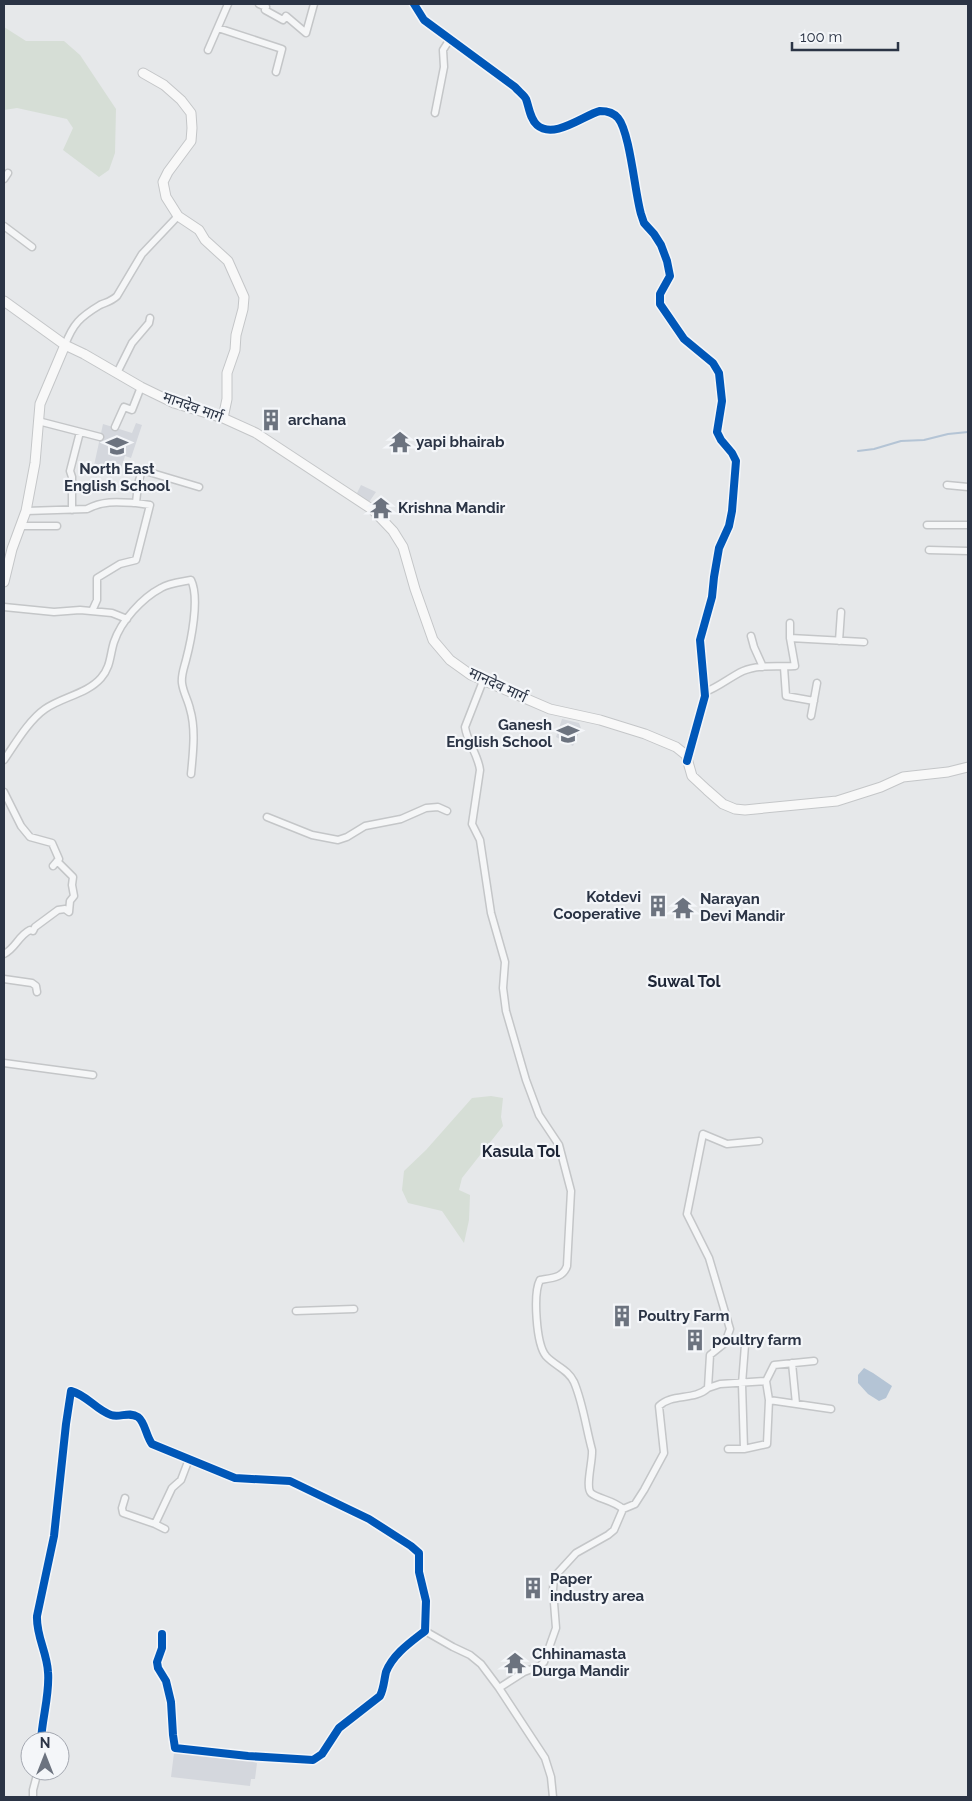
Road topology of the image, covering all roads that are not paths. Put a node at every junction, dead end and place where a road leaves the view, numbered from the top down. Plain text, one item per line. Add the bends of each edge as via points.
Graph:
1 (228, 4) edge
2 (260, 4) edge
3 (314, 4) edge
4 (414, 4) edge
5 (218, 28) junction
6 (450, 39) junction
7 (208, 50) dead end
8 (276, 72) dead end
9 (143, 73) dead end
10 (435, 113) dead end
11 (178, 216) junction
12 (4, 226) edge
13 (32, 247) dead end
14 (4, 301) edge
15 (150, 318) dead end
16 (64, 345) junction
17 (117, 373) junction
18 (141, 387) junction
19 (223, 418) junction
20 (38, 421) junction
21 (115, 427) dead end
22 (80, 432) junction
23 (100, 437) dead end
24 (947, 485) dead end
25 (198, 487) dead end
26 (968, 487) edge
27 (136, 503) junction
28 (72, 510) junction
29 (26, 511) junction
30 (927, 525) dead end
31 (968, 525) edge
32 (21, 526) junction
33 (57, 526) dead end
34 (929, 550) dead end
35 (968, 551) edge
36 (4, 582) edge
37 (4, 607) edge
38 (92, 611) junction
39 (841, 612) dead end
40 (127, 619) junction
41 (790, 623) dead end
42 (751, 636) dead end
43 (790, 638) junction
44 (839, 640) junction
45 (864, 642) dead end
46 (763, 667) junction
47 (784, 667) junction
48 (483, 681) junction
49 (817, 682) dead end
50 (705, 692) junction
51 (814, 702) junction
52 (811, 716) dead end
53 (4, 760) edge
54 (687, 760) junction
55 (968, 767) edge
56 (191, 774) dead end
57 (4, 792) edge
58 (447, 811) dead end
59 (267, 817) dead end
60 (4, 954) edge
61 (4, 979) edge
62 (37, 992) dead end
63 (4, 1063) edge
64 (93, 1075) dead end
65 (759, 1142) dead end
66 (354, 1309) dead end
67 (296, 1311) dead end
68 (746, 1345) dead end
69 (814, 1361) dead end
70 (792, 1363) junction
71 (766, 1381) junction
72 (742, 1384) junction
73 (708, 1388) junction
74 (768, 1400) junction
75 (796, 1404) junction
76 (831, 1409) dead end
77 (728, 1449) dead end
78 (744, 1449) junction
79 (189, 1459) junction
80 (125, 1498) dead end
81 (622, 1509) junction
82 (155, 1524) junction
83 (165, 1529) dead end
84 (425, 1631) junction
85 (162, 1634) dead end
86 (499, 1688) junction
87 (42, 1731) edge
88 (35, 1781) edge
89 (33, 1797) edge
90 (553, 1797) edge

1 - 5 street
2 - 3 street via 266,7 264,10 283,20 286,16 306,33
4 - 6 street via 424,20
5 - 7 street
5 - 8 street via 282,49
6 - 10 street via 443,50 444,67
6 - 50 street via 515,87 526,99 537,125 558,129 600,111 608,111 619,119 644,223 661,245 667,261 670,276 660,294 660,304 684,339 720,373 722,400 718,432 736,461 729,526 719,548 712,597 700,640
9 - 11 main road via 164,85 191,113 191,141 163,182 166,197
11 - 16 street via 142,254 113,301 76,321
11 - 19 main road via 199,230 228,261 244,298 235,350 227,373
12 - 13 street
14 - 16 main road, मानदेव मार्ग
15 - 17 street via 132,343
16 - 17 main road, मानदेव मार्ग
16 - 20 main road via 40,404
17 - 18 main road, मानदेव मार्ग
18 - 19 main road, मानदेव मार्ग via 174,403
18 - 21 street via 132,410 124,408
19 - 48 main road, मानदेव मार्ग via 256,433 373,510 385,522 403,547 433,640 450,660
20 - 22 street
20 - 29 main road via 35,463
22 - 23 street
22 - 28 street via 70,471
24 - 26 street
25 - 27 street via 142,470
27 - 28 street via 119,501
27 - 38 street via 150,505 136,560 120,564 97,578 97,600
28 - 29 street
29 - 32 main road
30 - 31 street
32 - 33 street
32 - 36 main road
34 - 35 street
37 - 38 street via 54,612
38 - 40 street via 112,612
39 - 44 street
40 - 53 street via 114,641 103,676 43,710
40 - 56 street via 144,599 162,587 191,580 194,613 182,683 191,710 194,746
41 - 43 street
42 - 46 street
43 - 44 street
43 - 47 street via 795,666
44 - 45 street
46 - 47 street
46 - 50 street via 744,670
47 - 51 street via 786,696
48 - 54 main road, मानदेव मार्ग via 550,708 645,734 676,747
48 - 81 street via 465,727 480,770 472,824 480,840 491,913 505,962 503,988 506,1011 526,1080 540,1115 559,1146 571,1191 565,1272 540,1280 537,1286 536,1317 540,1344 546,1356 571,1377 577,1392 592,1450 589,1488 592,1493
49 - 51 street
50 - 54 street
51 - 52 street
54 - 55 main road, मानदेव मार्ग via 692,776 723,804 745,810 836,801 881,788 903,776
57 - 60 street via 30,837 52,843 58,859 55,863 73,877 74,896 69,912 58,910 33,931 26,932 16,946
58 - 59 street via 438,807 426,808 401,819 365,826 338,840 312,835
61 - 62 street via 32,983
63 - 64 street
65 - 73 street via 728,1144 703,1134 687,1214 709,1258 730,1329 725,1343 710,1355
66 - 67 street
68 - 72 street
69 - 70 street
70 - 71 street via 774,1365
70 - 75 street
71 - 72 street
71 - 74 street
72 - 73 street via 720,1384
72 - 78 street
73 - 81 street via 701,1394 664,1401 659,1406 664,1453 635,1504
74 - 75 street
74 - 78 street via 766,1444
75 - 76 street
77 - 78 street
79 - 82 street via 181,1480 172,1488
79 - 84 street via 235,1478 290,1481 369,1519 411,1546 419,1554 419,1572 426,1601
79 - 87 street via 152,1444 143,1423 135,1415 111,1415 71,1391 52,1544 36,1626 48,1674
80 - 82 street via 123,1513
81 - 86 street via 614,1530 608,1536 576,1553 554,1577 556,1628 544,1662
82 - 83 street
84 - 85 street via 390,1665 380,1696 339,1728 322,1754 314,1760 175,1748 172,1702 157,1662
84 - 86 street via 476,1659
86 - 90 street via 545,1758
88 - 89 street

